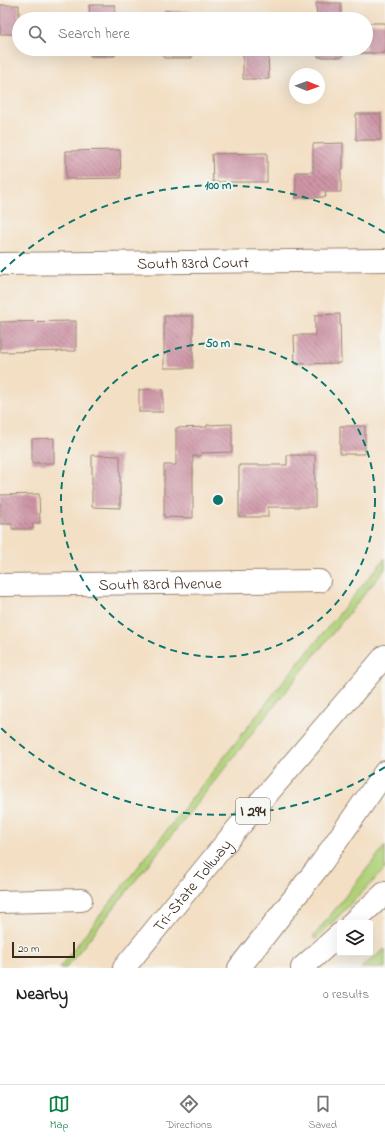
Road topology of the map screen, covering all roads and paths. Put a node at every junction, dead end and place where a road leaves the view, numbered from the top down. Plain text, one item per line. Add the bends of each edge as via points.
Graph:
1 (385, 260) edge
2 (0, 264) edge
3 (319, 581) dead end
4 (0, 585) edge
5 (385, 656) edge
6 (385, 772) edge
7 (385, 893) edge
8 (81, 900) dead end
9 (0, 902) edge
10 (355, 920) edge
11 (337, 937) edge
12 (124, 968) edge
13 (239, 968) edge
14 (302, 968) edge

1 - 2 main road, South 83rd Court
3 - 4 main road, South 83rd Avenue
5 - 12 main road, Tri-State Tollway / I 294 via 237,829
6 - 13 main road via 320,866
7 - 10 main road
8 - 9 main road
11 - 14 main road

